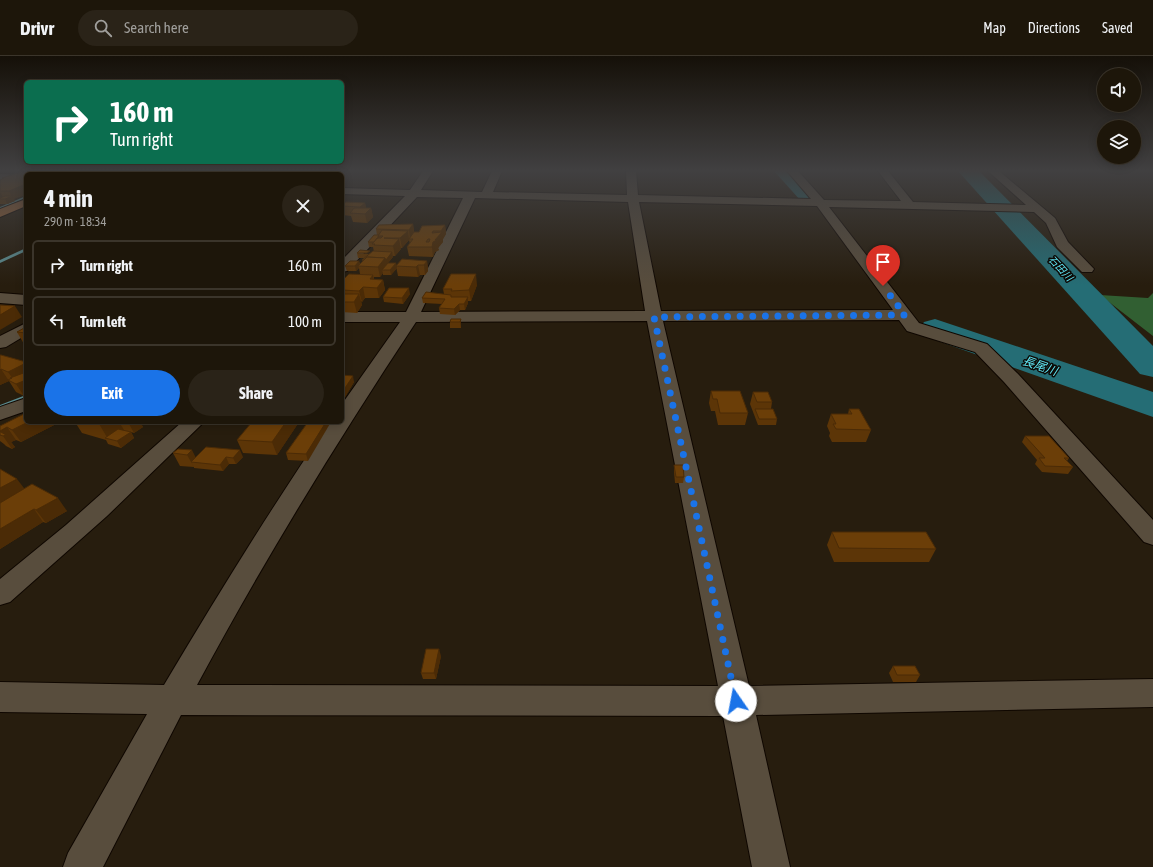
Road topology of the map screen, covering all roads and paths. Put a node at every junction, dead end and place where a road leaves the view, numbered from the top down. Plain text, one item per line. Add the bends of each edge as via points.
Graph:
1 (10, 209) edge
2 (399, 209) edge
3 (464, 209) edge
4 (635, 209) edge
5 (825, 209) edge
6 (1023, 209) edge
7 (1038, 209) joint
8 (0, 213) edge
9 (344, 266) edge
10 (1087, 269) dead end
11 (0, 298) edge
12 (24, 300) edge
13 (905, 315) junction
14 (344, 317) edge
15 (411, 317) junction
16 (654, 317) junction
17 (24, 329) edge
18 (0, 343) edge
19 (24, 405) edge
20 (0, 414) edge
21 (344, 416) edge
22 (192, 424) edge
23 (339, 424) edge
24 (1153, 536) edge
25 (0, 594) edge
26 (1153, 693) edge
27 (0, 697) edge
28 (173, 700) junction
29 (736, 701) junction
30 (82, 867) edge
31 (771, 867) edge

1 - 8 main road
2 - 9 street
3 - 15 street
4 - 16 street
5 - 13 street
6 - 7 street
7 - 10 street via 1051,221 1062,244
11 - 12 street
13 - 16 street
13 - 24 street via 913,327 981,348
14 - 15 street
15 - 16 street
15 - 21 street
16 - 29 street
17 - 18 street
19 - 20 street
22 - 25 street via 31,570
23 - 28 street via 300,482
26 - 29 street
27 - 28 street
28 - 29 street
28 - 30 street
29 - 31 street

